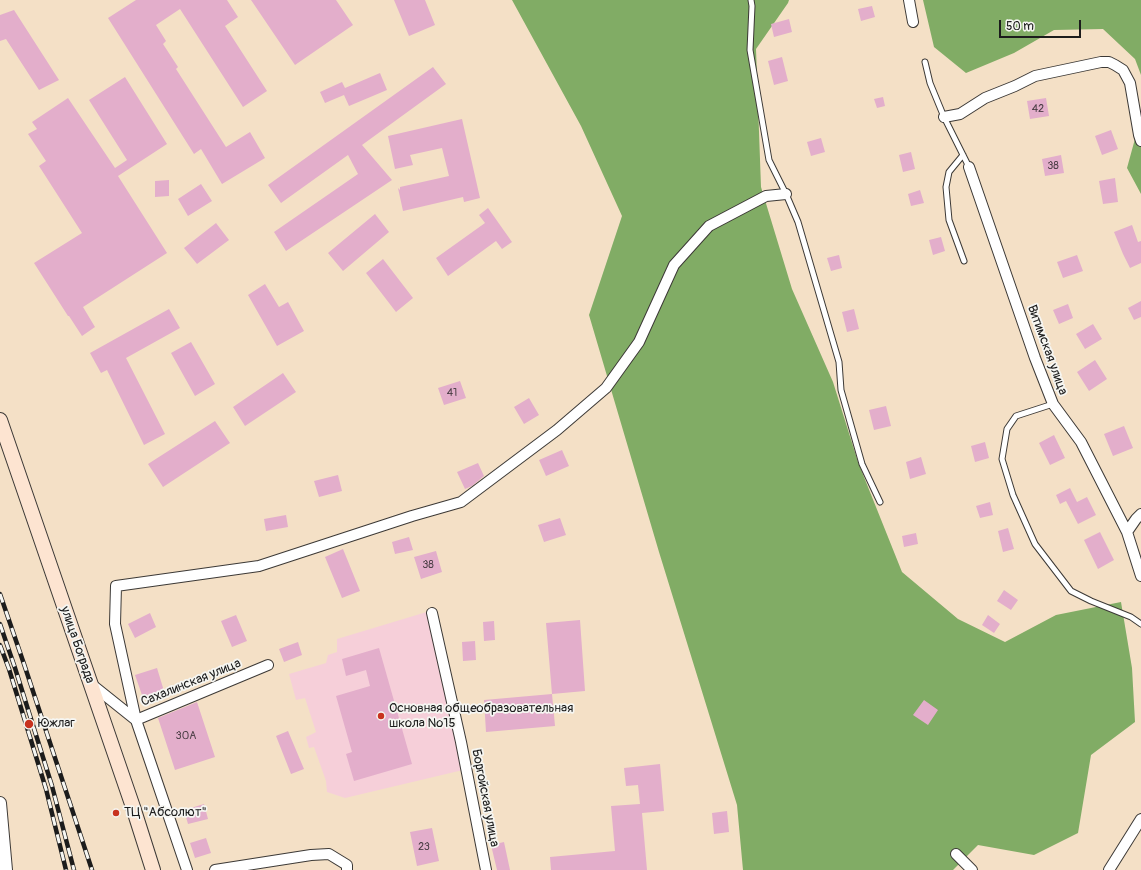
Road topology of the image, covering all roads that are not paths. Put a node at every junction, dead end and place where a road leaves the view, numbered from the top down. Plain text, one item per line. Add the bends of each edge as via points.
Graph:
1 (751, 0) edge
2 (909, 0) edge
3 (913, 22) dead end
4 (925, 62) dead end
5 (944, 117) junction
6 (1141, 141) edge
7 (963, 155) junction
8 (969, 167) joint
9 (786, 194) junction
10 (964, 261) dead end
11 (1053, 404) junction
12 (0, 420) edge
13 (880, 502) dead end
14 (1141, 514) edge
15 (1127, 532) junction
16 (1141, 576) edge
17 (432, 613) dead end
18 (1141, 624) edge
19 (268, 665) dead end
20 (91, 684) junction
21 (136, 720) junction
22 (0, 803) edge
23 (1141, 819) edge
24 (956, 854) dead end
25 (6, 870) edge
26 (153, 870) edge
27 (187, 870) edge
28 (215, 870) edge
29 (347, 870) edge
30 (486, 870) edge
31 (972, 870) edge
32 (1109, 870) edge

1 - 9 lane via 750,50 769,160
2 - 3 street
4 - 5 lane via 930,83
5 - 6 street via 960,114 985,98 1035,76 1109,62 1123,70 1130,83
5 - 7 lane
7 - 8 lane
7 - 10 lane via 949,172 946,187 949,220
8 - 11 street, Витимская улица
9 - 13 lane via 798,222 839,362 841,390 862,464
9 - 21 street via 766,196 710,226 674,265 638,342 606,388 557,430 461,502 259,566 116,586 115,624
11 - 15 street, Витимская улица via 1081,442
11 - 18 lane via 1016,416 1007,429 1002,459 1014,495 1035,544 1071,591 1131,617
12 - 20 main road, улица Бограда
14 - 15 street
15 - 16 street, Витимская улица
17 - 30 street, Боргойская улица
19 - 21 street, Сахалинская улица
20 - 21 street
20 - 26 main road, улица Бограда
21 - 27 street, Сахалинская улица
22 - 25 street
23 - 32 street
24 - 31 street
28 - 29 street via 329,854 347,865

